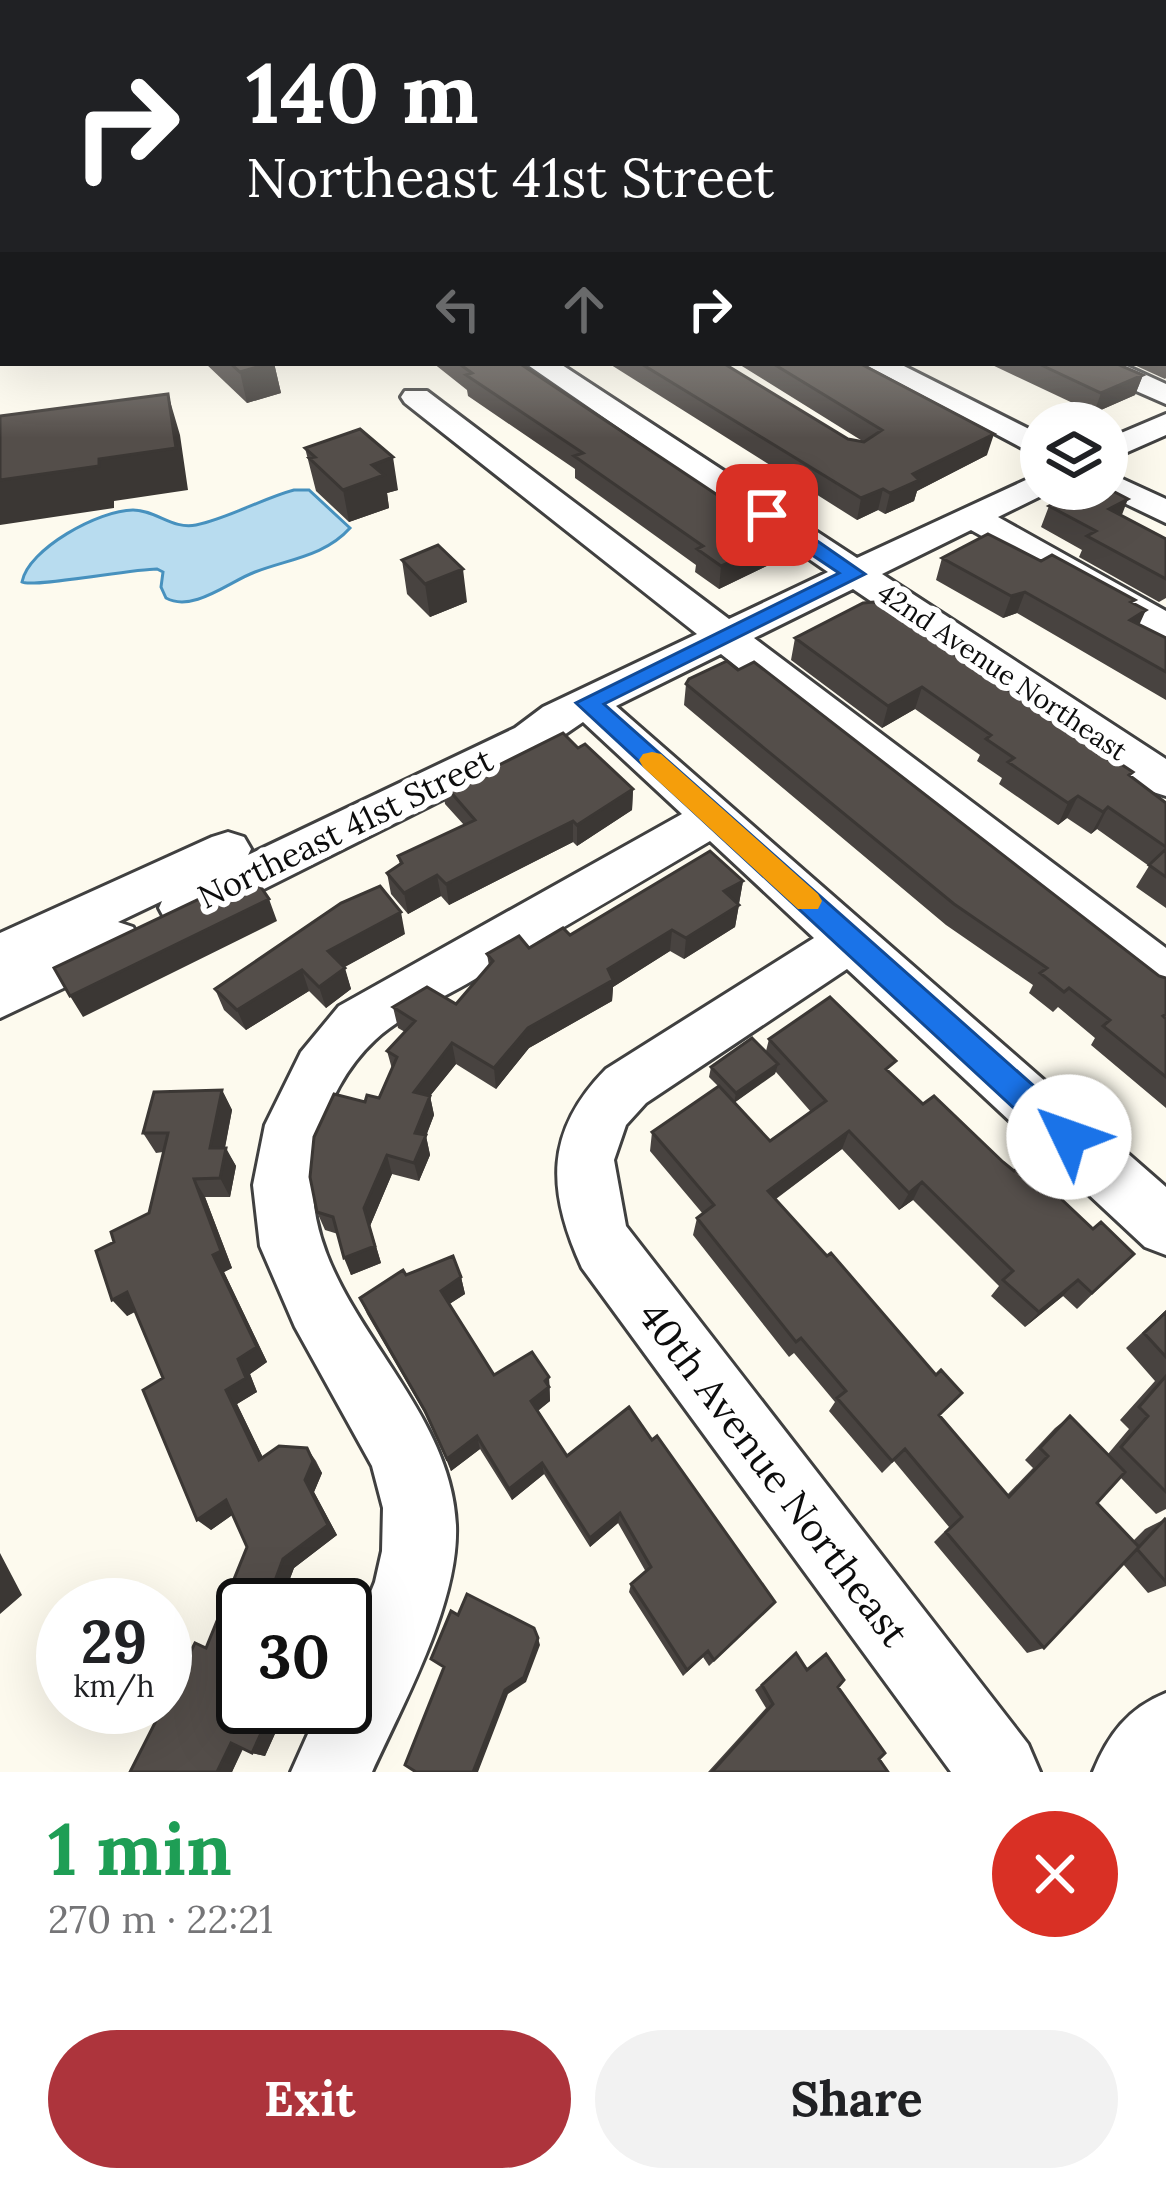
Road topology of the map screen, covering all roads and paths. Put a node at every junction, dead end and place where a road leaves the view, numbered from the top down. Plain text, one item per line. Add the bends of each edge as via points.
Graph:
1 (543, 366) edge
2 (885, 366) edge
3 (933, 366) edge
4 (1103, 366) edge
5 (1166, 394) edge
6 (416, 397) dead end
7 (1020, 410) edge
8 (1166, 423) edge
9 (1020, 437) edge
10 (1128, 442) edge
11 (1128, 463) edge
12 (1166, 482) edge
13 (1020, 493) edge
14 (1128, 493) edge
15 (1166, 513) edge
16 (971, 516) junction
17 (854, 574) junction
18 (1166, 627) edge
19 (724, 638) junction
20 (573, 710) junction
21 (1166, 780) edge
22 (714, 818) junction
23 (852, 940) junction
24 (0, 956) edge
25 (1166, 977) edge
26 (0, 996) edge
27 (1166, 1226) edge
28 (1166, 1732) edge
29 (331, 1772) edge
30 (1000, 1772) edge
31 (1133, 1772) edge

1 - 17 street, 42nd Avenue Northeast
2 - 9 street
3 - 7 street
4 - 5 street
6 - 19 street
8 - 10 street
11 - 12 street
13 - 16 street, Northeast 41st Street
14 - 15 street
16 - 17 street, Northeast 41st Street
16 - 18 street
17 - 19 street, Northeast 41st Street
17 - 21 street, 42nd Avenue Northeast
19 - 20 street, Northeast 41st Street
19 - 25 street
20 - 22 street
20 - 24 street, Northeast 41st Street via 509,718
20 - 26 street, Northeast 41st Street
22 - 23 street
22 - 29 street via 358,1022 329,1051 293,1123 283,1184 290,1245 398,1442 421,1528 413,1576
23 - 27 street
23 - 30 street, 40th Avenue Northeast via 626,1086 591,1132 591,1220
28 - 31 street

